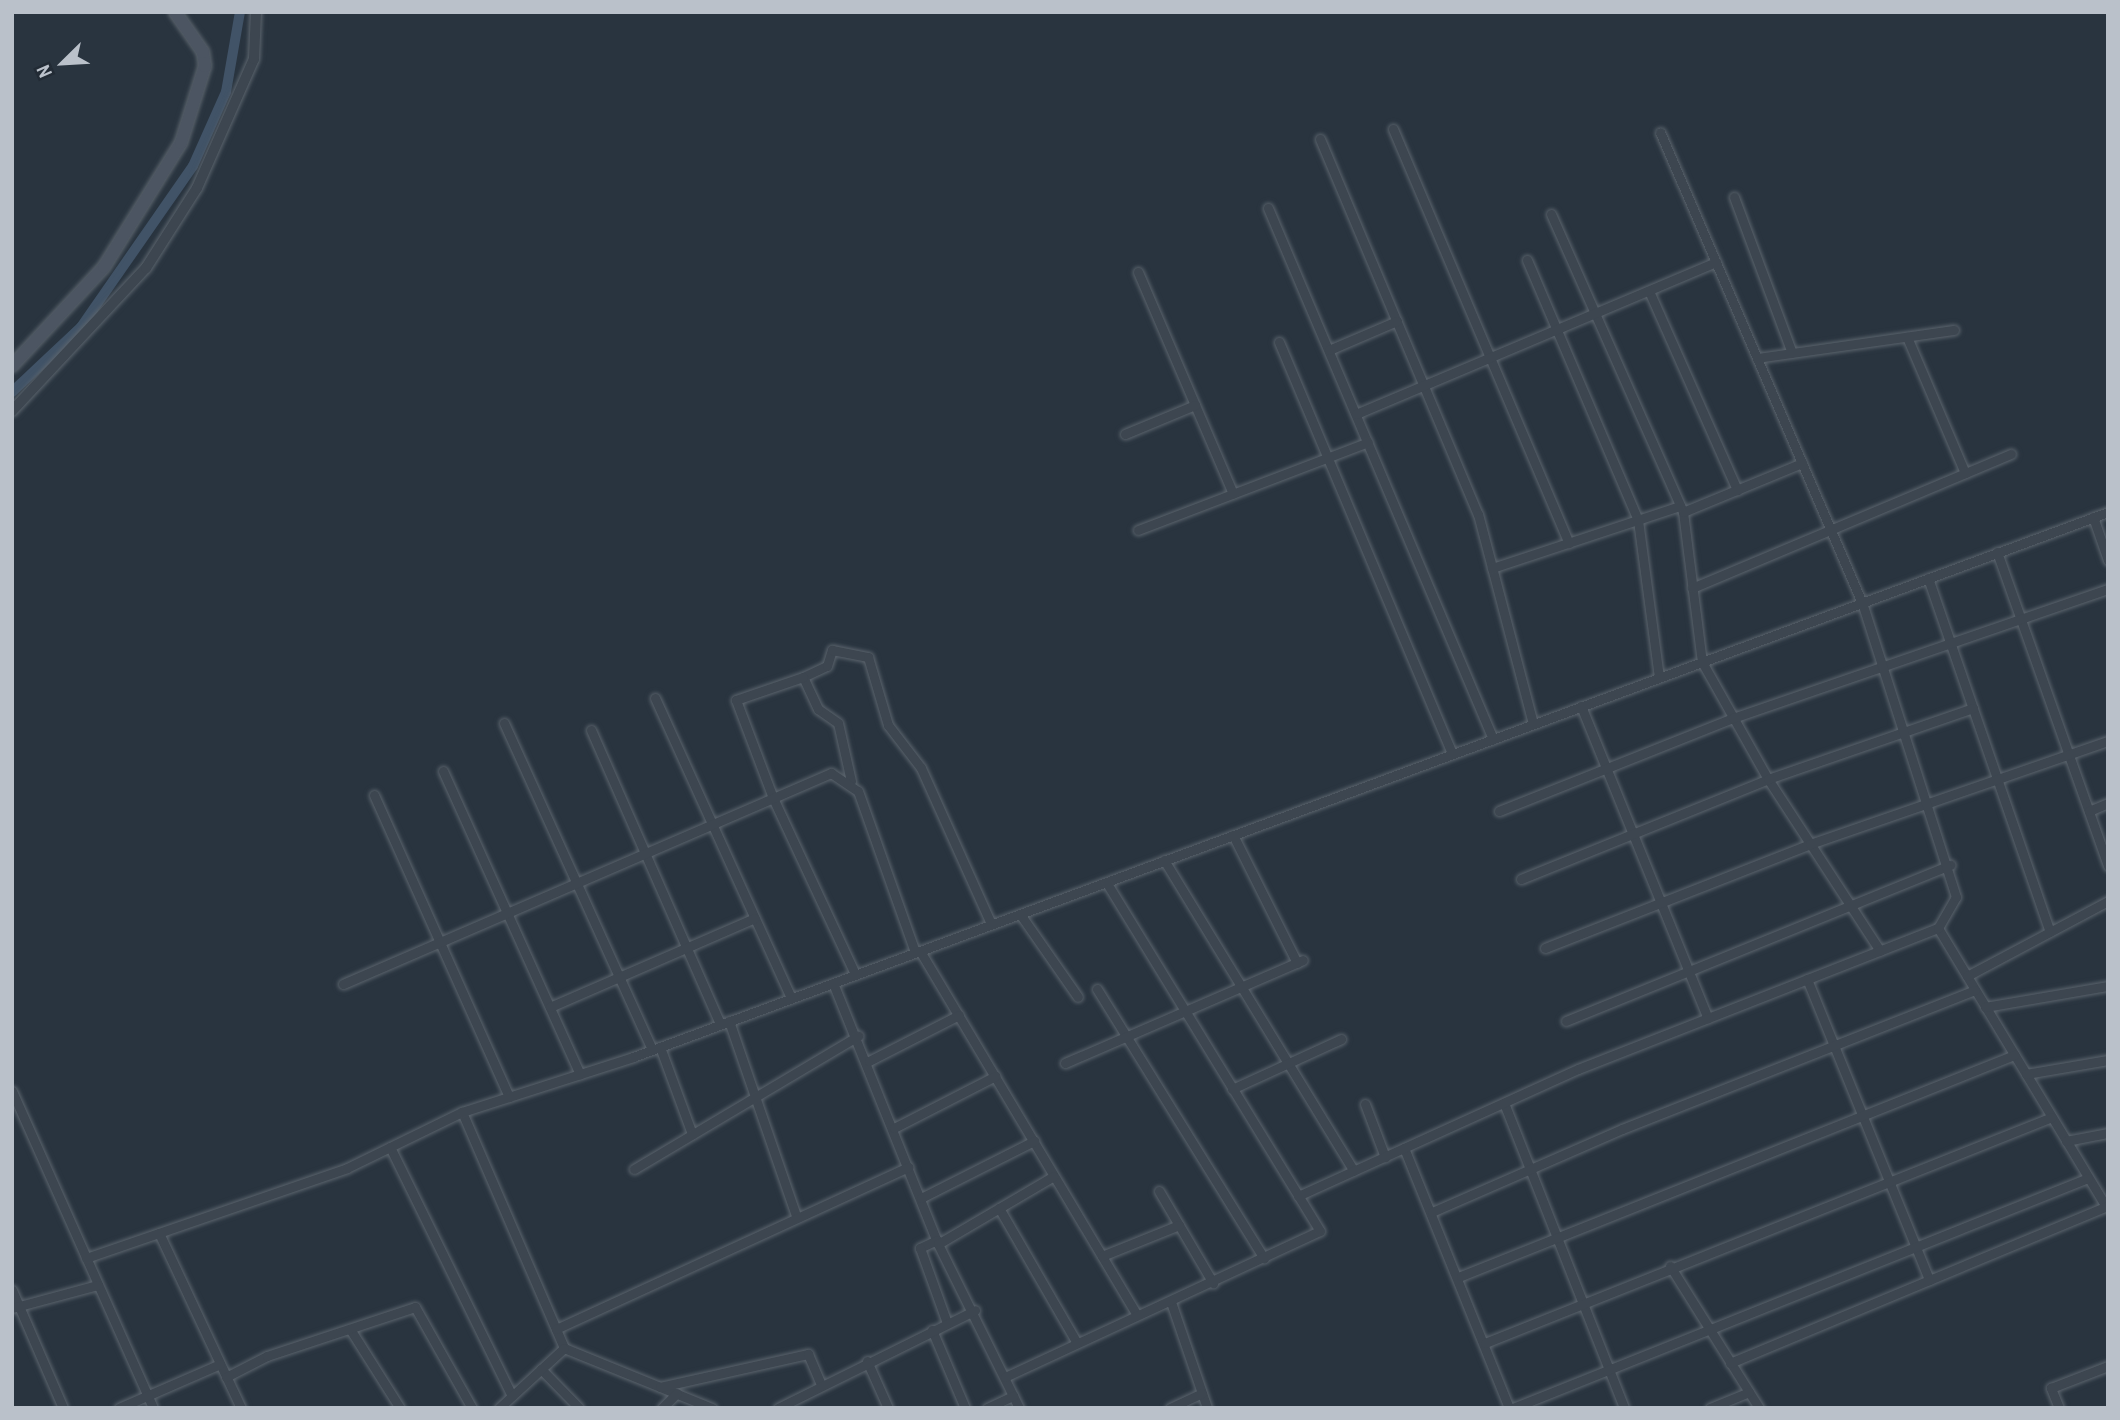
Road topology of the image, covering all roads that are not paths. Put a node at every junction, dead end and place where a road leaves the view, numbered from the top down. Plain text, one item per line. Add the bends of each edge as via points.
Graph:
1 (175, 12) edge
2 (256, 12) edge
3 (1393, 129) dead end
4 (1661, 132) dead end
5 (1320, 139) dead end
6 (1734, 197) dead end
7 (1268, 208) dead end
8 (1551, 214) dead end
9 (1527, 260) dead end
10 (1716, 262) junction
11 (1138, 272) dead end
12 (1649, 290) junction
13 (1595, 313) junction
14 (1397, 321) junction
15 (1557, 330) junction
16 (1954, 330) dead end
17 (1907, 337) junction
18 (1279, 342) dead end
19 (1329, 349) junction
20 (1792, 353) junction
21 (1490, 358) junction
22 (1757, 358) junction
23 (12, 366) edge
24 (1424, 386) junction
25 (1195, 405) junction
26 (12, 411) edge
27 (1356, 414) junction
28 (1125, 434) dead end
29 (1368, 442) junction
30 (2011, 454) dead end
31 (1327, 457) junction
32 (1802, 463) junction
33 (1965, 473) junction
34 (1737, 490) junction
35 (1233, 494) junction
36 (1681, 509) junction
37 (2108, 512) edge
38 (2093, 517) junction
39 (1638, 520) junction
40 (1139, 530) dead end
41 (1830, 530) junction
42 (1569, 543) junction
43 (1997, 552) junction
44 (2108, 560) edge
45 (1492, 568) junction
46 (1928, 578) junction
47 (1692, 588) junction
48 (2108, 589) edge
49 (1861, 603) junction
50 (2021, 619) junction
51 (1950, 643) junction
52 (1702, 662) junction
53 (1883, 666) junction
54 (803, 677) junction
55 (1659, 677) junction
56 (655, 698) dead end
57 (1581, 706) junction
58 (1973, 708) junction
59 (1733, 718) junction
60 (504, 723) dead end
61 (1533, 724) junction
62 (592, 730) dead end
63 (1905, 731) junction
64 (1493, 739) junction
65 (2108, 741) edge
66 (1452, 754) junction
67 (2068, 754) junction
68 (1606, 768) junction
69 (443, 771) dead end
70 (1768, 779) junction
71 (1997, 779) junction
72 (850, 780) junction
73 (374, 795) dead end
74 (773, 798) junction
75 (1929, 802) junction
76 (2108, 803) edge
77 (1499, 811) dead end
78 (2088, 811) junction
79 (712, 824) junction
80 (1633, 834) junction
81 (1233, 835) junction
82 (1810, 844) junction
83 (645, 853) junction
84 (1164, 860) junction
85 (1951, 865) junction
86 (2108, 866) edge
87 (1521, 879) dead end
88 (1106, 882) junction
89 (577, 883) junction
90 (2108, 901) edge
91 (1661, 902) junction
92 (1851, 905) junction
93 (507, 913) junction
94 (1020, 914) junction
95 (755, 918) junction
96 (991, 924) junction
97 (1938, 928) junction
98 (2050, 932) junction
99 (440, 942) junction
100 (687, 948) junction
101 (1545, 948) dead end
102 (1880, 950) junction
103 (918, 951) junction
104 (1689, 971) junction
105 (855, 974) junction
106 (1967, 976) junction
107 (619, 977) junction
108 (1807, 979) junction
109 (833, 983) junction
110 (343, 984) dead end
111 (2108, 986) edge
112 (1241, 987) junction
113 (1097, 989) dead end
114 (1975, 990) junction
115 (1077, 997) dead end
116 (791, 998) junction
117 (550, 1007) junction
118 (1985, 1007) junction
119 (1184, 1012) junction
120 (959, 1015) junction
121 (1708, 1018) junction
122 (1566, 1021) dead end
123 (725, 1023) junction
124 (858, 1036) junction
125 (1126, 1036) junction
126 (1341, 1039) dead end
127 (1834, 1045) junction
128 (656, 1048) junction
129 (2014, 1055) junction
130 (2108, 1060) edge
131 (869, 1061) junction
132 (1065, 1063) dead end
133 (1288, 1063) junction
134 (580, 1074) junction
135 (2026, 1074) junction
136 (995, 1076) junction
137 (1232, 1089) junction
138 (12, 1091) edge
139 (509, 1097) junction
140 (755, 1097) junction
141 (1504, 1102) junction
142 (1365, 1104) dead end
143 (462, 1111) junction
144 (1862, 1114) junction
145 (2052, 1117) junction
146 (894, 1128) junction
147 (2108, 1133) edge
148 (692, 1134) junction
149 (1034, 1141) junction
150 (2066, 1141) junction
151 (390, 1147) junction
152 (1404, 1148) junction
153 (1385, 1157) junction
154 (909, 1167) junction
155 (634, 1169) dead end
156 (1530, 1169) junction
157 (1354, 1171) junction
158 (1054, 1176) junction
159 (2088, 1178) junction
160 (1889, 1181) junction
161 (1159, 1191) dead end
162 (1298, 1196) junction
163 (921, 1198) junction
164 (2107, 1207) edge
165 (999, 1208) junction
166 (1432, 1212) junction
167 (797, 1218) junction
168 (1179, 1225) junction
169 (159, 1233) junction
170 (1556, 1236) junction
171 (938, 1242) junction
172 (1916, 1248) junction
173 (1102, 1255) junction
174 (86, 1258) junction
175 (1264, 1258) junction
176 (1670, 1266) junction
177 (1461, 1276) junction
178 (1929, 1280) junction
179 (1213, 1283) junction
180 (98, 1285) junction
181 (12, 1290) edge
182 (1171, 1301) junction
183 (1583, 1302) junction
184 (16, 1307) edge
185 (975, 1310) junction
186 (1136, 1314) junction
187 (947, 1323) junction
188 (350, 1329) junction
189 (556, 1329) junction
190 (932, 1331) junction
191 (1710, 1331) junction
192 (1077, 1343) junction
193 (1485, 1343) junction
194 (564, 1348) junction
195 (867, 1361) junction
196 (1730, 1363) junction
197 (220, 1364) junction
198 (2108, 1366) edge
199 (541, 1368) junction
200 (1609, 1370) junction
201 (226, 1377) junction
202 (1005, 1377) junction
203 (821, 1385) junction
204 (660, 1387) junction
205 (1749, 1392) junction
206 (1202, 1393) junction
207 (677, 1394) junction
208 (147, 1396) junction
209 (512, 1396) junction
210 (1013, 1396) junction
211 (63, 1408) edge
212 (120, 1408) edge
213 (153, 1408) edge
214 (241, 1408) edge
215 (400, 1408) edge
216 (472, 1408) edge
217 (499, 1408) edge
218 (579, 1408) edge
219 (662, 1408) edge
220 (712, 1408) edge
221 (778, 1408) edge
222 (888, 1408) edge
223 (965, 1408) edge
224 (987, 1408) edge
225 (1018, 1408) edge
226 (1170, 1408) edge
227 (1207, 1408) edge
228 (1511, 1408) edge
229 (1624, 1408) edge
230 (1710, 1408) edge
231 (1759, 1408) edge
232 (2059, 1408) edge

1 - 23 main road via 203,52 205,66 181,143 104,267
2 - 26 street via 254,59 197,188 146,268
3 - 21 street
4 - 10 street
5 - 14 street
6 - 20 street
7 - 19 street
8 - 13 street
9 - 15 street
10 - 12 street
10 - 22 street
11 - 25 street
12 - 13 street
12 - 34 street
13 - 15 street
13 - 36 street
14 - 19 street
14 - 24 street
15 - 21 street
15 - 39 street
16 - 17 street
17 - 20 street
17 - 33 street
18 - 31 street
19 - 27 street
20 - 22 street
21 - 24 street
21 - 42 street
22 - 32 street
24 - 27 street
24 - 45 street via 1478,514
25 - 28 street
25 - 35 street
27 - 29 street
29 - 31 street
29 - 64 street
30 - 33 street
31 - 35 street
31 - 66 street
32 - 34 street
32 - 41 street
33 - 41 street
34 - 36 street
35 - 40 street
36 - 39 street
36 - 47 street
37 - 38 street
38 - 43 street
38 - 44 street
39 - 42 street
39 - 55 street
41 - 47 street
41 - 49 street
42 - 45 street
43 - 46 street
43 - 50 street
45 - 61 street
46 - 49 street
46 - 51 street
47 - 52 street
48 - 50 street
49 - 52 street
49 - 53 street
50 - 51 street
50 - 67 street
51 - 53 street
51 - 58 street
52 - 55 street
52 - 59 street
53 - 59 street
53 - 63 street
54 - 72 street via 818,709 838,723
54 - 74 street via 744,695 735,705
54 - 96 street via 827,666 832,650 868,657 888,725 921,768
55 - 57 street
56 - 79 street
57 - 61 street
57 - 68 street
58 - 63 street
58 - 71 street
59 - 68 street
59 - 70 street
60 - 89 street
61 - 64 street
62 - 83 street
63 - 70 street
63 - 75 street
64 - 66 street
65 - 67 street
66 - 81 street
67 - 71 street
67 - 78 street
68 - 77 street
68 - 80 street
69 - 93 street
70 - 80 street
70 - 82 street
71 - 75 street
71 - 98 street
72 - 74 street via 831,773
72 - 103 street
73 - 99 street
74 - 79 street
74 - 105 street
75 - 82 street
75 - 85 street
76 - 78 street
78 - 86 street
79 - 83 street
79 - 95 street
80 - 87 street
80 - 91 street
81 - 84 street
81 - 112 street via 1300,961
82 - 91 street
82 - 92 street
83 - 89 street
83 - 100 street
84 - 88 street
84 - 112 street
85 - 92 street
85 - 97 street via 1956,897
88 - 94 street
88 - 119 street
89 - 93 street
89 - 107 street
90 - 98 street
91 - 101 street
91 - 104 street
92 - 102 street
92 - 104 street
93 - 99 street
93 - 117 street
94 - 96 street
94 - 115 street
95 - 100 street
95 - 116 street
96 - 103 street
97 - 102 street
97 - 106 street
98 - 106 street
99 - 110 street
99 - 139 street
100 - 107 street
100 - 123 street
102 - 108 street
103 - 105 street
103 - 120 street
104 - 121 street
104 - 122 street
105 - 109 street
106 - 114 street
107 - 117 street
107 - 128 street
108 - 121 street
108 - 127 street
109 - 116 street
109 - 124 street
111 - 118 street
112 - 119 street
112 - 133 street
113 - 125 street
114 - 118 street
114 - 127 street
116 - 123 street
117 - 134 street
118 - 129 street
119 - 125 street
119 - 137 street
120 - 131 street
120 - 136 street
121 - 141 street
123 - 128 street
123 - 140 street
124 - 131 street
124 - 140 street
125 - 132 street
125 - 175 street
126 - 133 street
127 - 144 street
127 - 156 street
128 - 134 street
128 - 148 street
129 - 135 street
129 - 144 street
130 - 135 street
131 - 146 street
133 - 137 street
133 - 157 street
134 - 139 street
135 - 145 street
136 - 146 street
136 - 149 street
137 - 162 street
138 - 174 street
139 - 143 street
140 - 148 street
140 - 167 street
141 - 152 street
141 - 156 street
142 - 153 street
143 - 151 street
143 - 189 street
144 - 160 street
144 - 170 street
145 - 150 street
145 - 160 street
146 - 154 street
147 - 150 street
148 - 155 street
149 - 158 street
149 - 163 street
150 - 159 street
151 - 169 street via 348,1168
151 - 209 street
152 - 153 street
152 - 166 street
153 - 157 street
154 - 163 street
154 - 167 street
156 - 166 street
156 - 170 street
157 - 162 street
158 - 165 street
158 - 173 street
159 - 164 street
159 - 172 street
160 - 172 street
160 - 176 street
161 - 168 street
162 - 175 street via 1320,1231
163 - 171 street
164 - 178 street
165 - 171 street
165 - 192 street
166 - 177 street
167 - 189 street
168 - 173 street
168 - 179 street
169 - 174 street
169 - 197 street
170 - 177 street
170 - 183 street
171 - 185 street
171 - 187 street via 920,1248
172 - 178 street
172 - 191 street
173 - 186 street
174 - 180 street
175 - 179 street
176 - 183 street
176 - 191 street
177 - 193 street
178 - 196 street
179 - 182 street
180 - 184 street
180 - 208 street
181 - 184 street
182 - 186 street
182 - 206 street
183 - 193 street
183 - 200 street
184 - 211 street
185 - 187 street
185 - 202 street
186 - 192 street
187 - 190 street
188 - 201 street
188 - 215 street
188 - 216 street via 415,1307
189 - 194 street
190 - 195 street
190 - 223 street
191 - 196 street
191 - 200 street
192 - 202 street
193 - 228 street
194 - 199 street
194 - 204 street
195 - 203 street
195 - 222 street
196 - 205 street
197 - 201 street
197 - 208 street
198 - 232 street via 2051,1388
199 - 209 street
199 - 218 street
200 - 228 street
200 - 229 street
201 - 214 street
202 - 210 street
203 - 204 street via 808,1354
203 - 221 street
204 - 207 street
205 - 230 street
205 - 231 street
206 - 226 street
206 - 227 street
207 - 219 street
207 - 220 street
208 - 212 street
208 - 213 street
209 - 217 street
210 - 224 street
210 - 225 street

